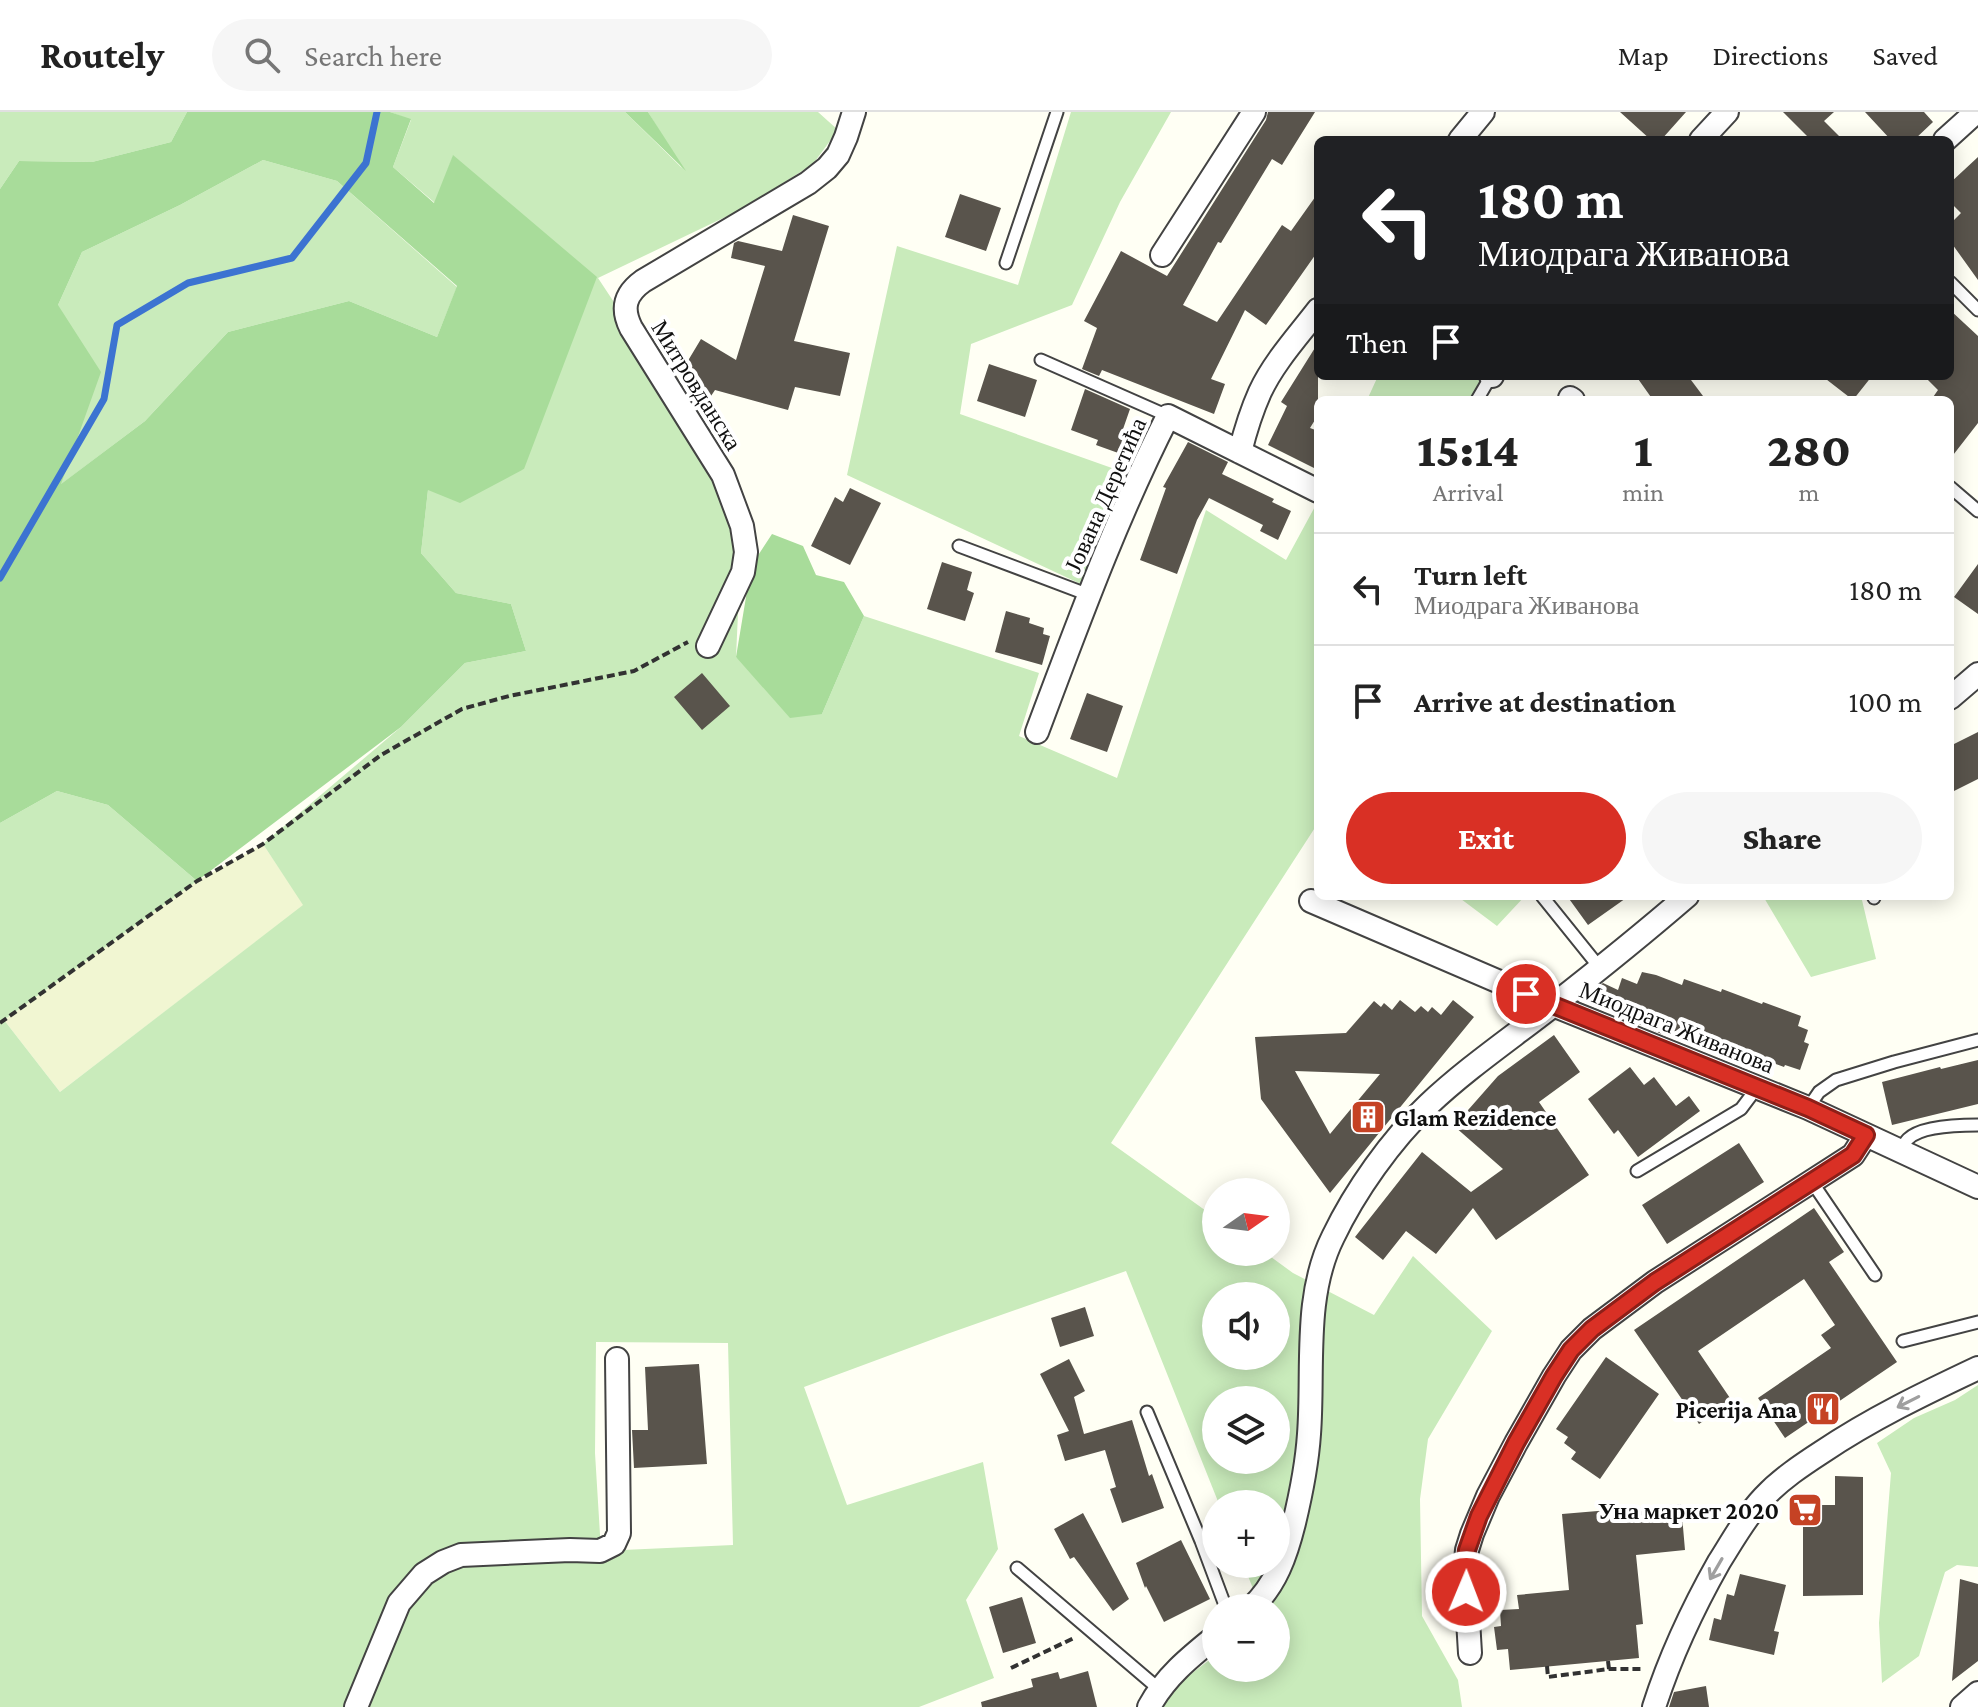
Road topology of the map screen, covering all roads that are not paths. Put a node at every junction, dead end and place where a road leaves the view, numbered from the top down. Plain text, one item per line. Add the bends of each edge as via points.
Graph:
1 (854, 112) edge
2 (1057, 112) edge
3 (1254, 112) edge
4 (1483, 112) edge
5 (1727, 112) edge
6 (1463, 136) edge
7 (1705, 136) edge
8 (1162, 255) dead end
9 (1006, 263) dead end
10 (1954, 286) edge
11 (1978, 310) edge
12 (1314, 315) edge
13 (1041, 360) dead end
14 (1168, 416) junction
15 (1240, 452) junction
16 (1314, 489) edge
17 (1954, 490) edge
18 (1978, 511) edge
19 (959, 546) dead end
20 (1089, 595) junction
21 (708, 646) road end
22 (1978, 674) edge
23 (1954, 695) edge
24 (1037, 732) dead end
25 (1545, 900) edge
26 (1682, 900) edge
27 (1311, 901) dead end
28 (1600, 968) junction
29 (1553, 1005) junction
30 (1978, 1040) edge
31 (1755, 1087) junction
32 (1808, 1108) junction
33 (1978, 1125) edge
34 (1866, 1135) junction
35 (1901, 1150) junction
36 (1637, 1171) dead end
37 (1812, 1182) junction
38 (1978, 1187) edge
39 (1875, 1275) dead end
40 (1978, 1322) edge
41 (1903, 1341) dead end
42 (617, 1359) dead end
43 (1978, 1368) edge
44 (1147, 1412) dead end
45 (1017, 1568) dead end
46 (1221, 1594) edge
47 (1263, 1594) edge
48 (1202, 1648) edge
49 (1470, 1653) dead end
50 (1978, 1693) edge
51 (1154, 1698) edge
52 (356, 1707) edge
53 (1654, 1707) edge
54 (1962, 1707) edge

1 - 21 street, Митровданска via 838,155 827,168 643,281 625,306 631,328 723,475 742,526 743,572
2 - 9 lane
3 - 8 street
4 - 6 street
5 - 7 street
10 - 11 lane
12 - 15 street via 1261,390
13 - 14 lane, Јована Деретића
14 - 15 street, Јована Деретића
14 - 20 street, Јована Деретића
15 - 16 street, Јована Деретића
17 - 18 lane
19 - 20 lane, Јована Деретића
20 - 24 street, Јована Деретића
22 - 23 street
25 - 28 lane
26 - 28 street
27 - 29 street, Миодрага Живанова
28 - 29 street
29 - 31 street, Миодрага Живанова
29 - 47 street via 1411,1122 1369,1176 1333,1236 1315,1291 1309,1436 1300,1499 1283,1562
30 - 32 lane via 1836,1080
31 - 32 street, Миодрага Живанова
31 - 36 lane via 1741,1109
32 - 34 street, Миодрага Живанова
33 - 35 lane via 1918,1133
34 - 35 street, Миодрага Живанова
34 - 37 street via 1853,1155
35 - 38 street, Миодрага Живанова
37 - 39 lane
37 - 49 street via 1655,1282 1571,1350 1516,1443 1472,1534 1465,1570
40 - 41 lane
42 - 52 street via 619,1533 614,1544 600,1551 461,1555 424,1574 399,1603
43 -> 53 street via 1861,1427 1766,1495 1744,1522 1692,1612
44 - 46 lane
45 - 51 lane
48 - 51 street
50 - 54 street

